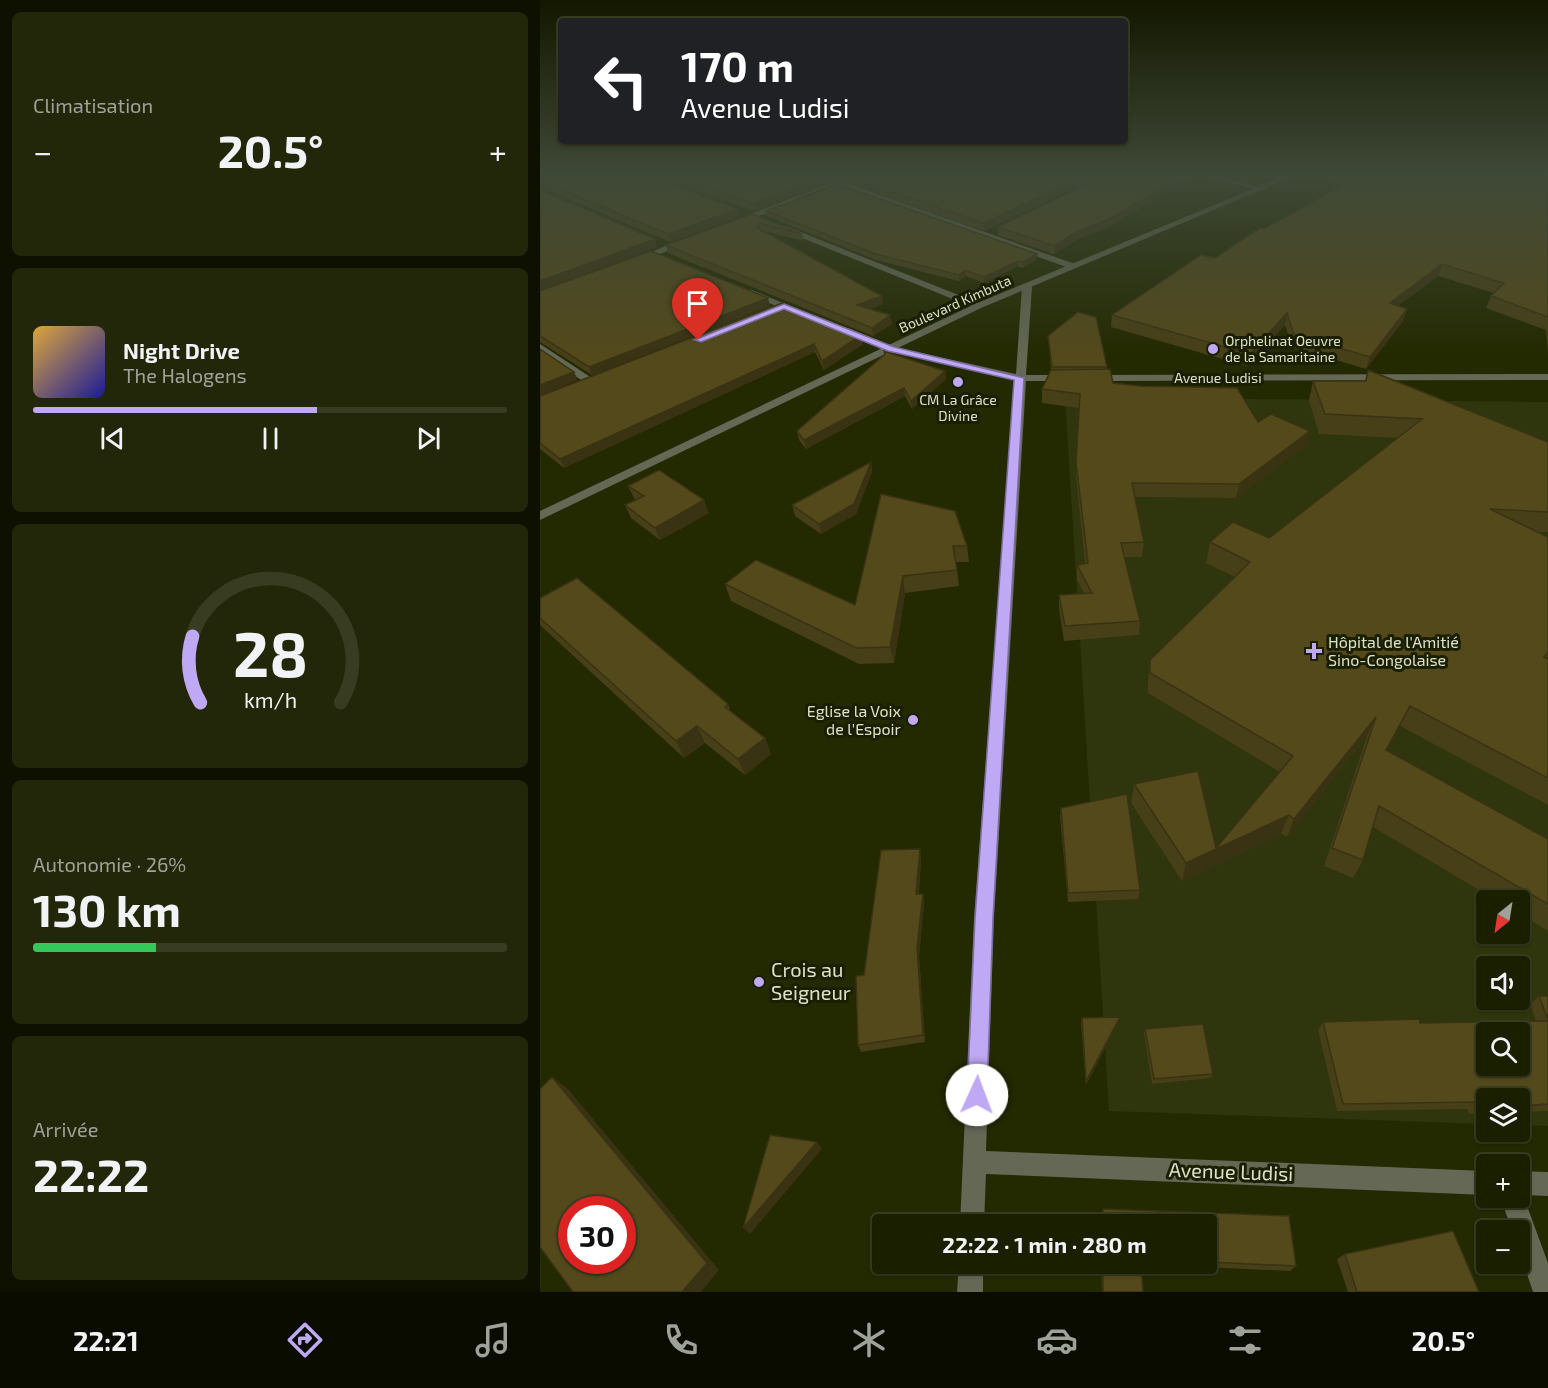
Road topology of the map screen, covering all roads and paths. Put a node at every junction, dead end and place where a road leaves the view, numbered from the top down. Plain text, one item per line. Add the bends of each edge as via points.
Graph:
1 (806, 236) edge
2 (990, 236) edge
3 (1145, 236) edge
4 (691, 239) edge
5 (660, 242) edge
6 (670, 247) junction
7 (654, 253) junction
8 (664, 257) edge
9 (633, 261) edge
10 (1072, 266) junction
11 (1027, 287) junction
12 (740, 288) edge
13 (978, 306) junction
14 (805, 315) edge
15 (837, 327) edge
16 (540, 347) edge
17 (891, 349) junction
18 (1548, 377) edge
19 (1019, 378) junction
20 (591, 382) edge
21 (540, 516) edge
22 (975, 1162) junction
23 (1476, 1183) edge
24 (1530, 1184) edge
25 (1548, 1184) edge
26 (1516, 1208) edge
27 (972, 1214) edge
28 (970, 1274) edge
29 (969, 1292) edge
30 (1546, 1292) edge

1 - 13 street
2 - 10 street
3 - 10 street, Boulevard Kimbuta
4 - 6 street
5 - 6 street
6 - 7 street
7 - 8 street
7 - 9 street
10 - 11 street, Boulevard Kimbuta
11 - 13 street, Boulevard Kimbuta
11 - 19 street
12 - 14 street via 779,308
13 - 17 street, Boulevard Kimbuta
15 - 17 street, Avenue Ludisi
16 - 20 street
17 - 19 street, Avenue Ludisi
17 - 21 street, Boulevard Kimbuta
18 - 19 street, Avenue Ludisi
19 - 22 street via 984,918
22 - 23 street, Avenue Ludisi
22 - 27 street
24 - 25 street
26 - 30 street
28 - 29 street

